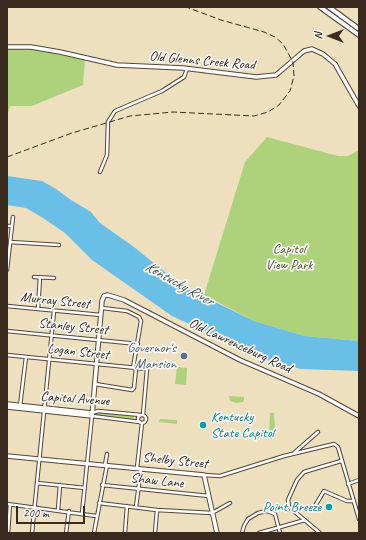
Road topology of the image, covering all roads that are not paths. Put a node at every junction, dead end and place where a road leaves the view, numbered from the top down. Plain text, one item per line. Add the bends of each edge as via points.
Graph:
1 (320, 7) edge
2 (329, 7) edge
3 (359, 29) edge
4 (359, 35) edge
5 (7, 47) edge
6 (187, 69) junction
7 (359, 106) edge
8 (100, 172) dead end
9 (13, 217) dead end
10 (7, 226) edge
11 (12, 226) junction
12 (10, 242) junction
13 (59, 245) dead end
14 (8, 256) edge
15 (7, 270) edge
16 (34, 277) dead end
17 (40, 277) junction
18 (54, 278) dead end
19 (7, 306) edge
20 (102, 308) junction
21 (38, 309) junction
22 (54, 311) junction
23 (101, 315) junction
24 (7, 330) edge
25 (52, 335) junction
26 (99, 340) junction
27 (138, 344) junction
28 (7, 355) edge
29 (26, 357) junction
30 (50, 360) junction
31 (97, 364) junction
32 (135, 368) junction
33 (95, 384) junction
34 (7, 404) edge
35 (7, 407) edge
36 (20, 407) junction
37 (45, 412) junction
38 (92, 414) junction
39 (142, 415) junction
40 (359, 416) edge
41 (141, 424) junction
42 (318, 432) dead end
43 (107, 454) dead end
44 (293, 454) junction
45 (7, 456) edge
46 (40, 459) junction
47 (341, 461) junction
48 (87, 464) junction
49 (106, 465) junction
50 (139, 469) junction
51 (204, 475) junction
52 (359, 480) edge
53 (37, 483) junction
54 (348, 484) junction
55 (60, 485) junction
56 (102, 485) junction
57 (85, 488) junction
58 (138, 490) junction
59 (209, 496) junction
60 (353, 501) junction
61 (99, 503) junction
62 (230, 504) dead end
63 (9, 505) edge
64 (127, 506) junction
65 (315, 506) dead end
66 (35, 507) junction
67 (136, 508) junction
68 (58, 510) junction
69 (157, 510) junction
70 (69, 511) junction
71 (82, 513) junction
72 (212, 513) junction
73 (96, 516) junction
74 (305, 520) junction
75 (359, 520) edge
76 (279, 527) junction
77 (242, 532) edge
78 (8, 533) edge
79 (32, 533) edge
80 (38, 533) edge
81 (66, 533) edge
82 (94, 533) edge
83 (125, 533) edge
84 (155, 533) edge
85 (217, 533) edge
86 (259, 533) edge
87 (280, 533) edge
88 (320, 533) edge

1 - 4 main road
2 - 3 main road
5 - 6 street, Old Glenns Creek Road via 31,47 117,65
6 - 7 street, Old Glenns Creek Road via 242,77 270,77 279,73 304,51 312,49 335,64
6 - 8 street via 184,77 162,91 115,112 108,122 107,156
9 - 11 street
10 - 11 street
11 - 12 street
12 - 13 street
12 - 14 street
14 - 15 street
16 - 17 street
17 - 18 street
17 - 21 street
19 - 21 street, Murray Street
20 - 23 street
20 - 27 street via 127,311 139,317 141,321
20 - 40 street, Old Lawrenceburg Road via 104,296 112,296 240,360 319,394
21 - 22 street, Murray Street
22 - 23 street, Murray Street
22 - 25 street
23 - 26 street
24 - 25 street, Stanley Street
25 - 26 street, Stanley Street
25 - 30 street
26 - 27 street, Stanley Street
26 - 31 street
27 - 32 street
28 - 29 street, Logan Street
29 - 30 street, Logan Street
29 - 36 street
30 - 31 street, Logan Street
30 - 37 street
31 - 32 street, Logan Street
31 - 33 street
32 - 33 street via 132,390
32 - 39 street, Logan Street via 147,369
33 - 38 street
34 - 36 street, Capital Avenue
35 - 36 street, Capital Avenue
36 - 37 street, Capital Avenue
37 - 38 street, Capital Avenue
37 - 46 street
38 - 39 street, Capital Avenue via 98,411
38 - 41 street, Capital Avenue
38 - 48 street
39 - 41 street via 139,418
39 - 41 street via 146,420
41 - 50 street
42 - 44 street
43 - 49 street
44 - 47 street, Shelby Street via 329,444 337,446
44 - 51 street, Shelby Street via 220,476
45 - 46 street, Shelby Street
46 - 48 street, Shelby Street
46 - 53 street
47 - 54 street
47 - 74 street via 309,470 297,480 288,505
48 - 49 street, Shelby Street
48 - 57 street
49 - 50 street, Shelby Street
49 - 56 street
50 - 51 street, Shelby Street
50 - 58 street
51 - 59 street
52 - 54 street
53 - 55 street
53 - 66 street
54 - 60 street
55 - 57 street
55 - 68 street
56 - 58 street, Shaw Lane
56 - 61 street
57 - 71 street
58 - 59 street, Shaw Lane
58 - 67 street
59 - 72 street
60 - 65 street via 324,491
60 - 75 street
61 - 64 street
61 - 73 street
62 - 72 street
63 - 66 street
63 - 78 street
64 - 67 street
64 - 83 street
66 - 68 street
66 - 79 street
67 - 69 street
68 - 70 street
69 - 72 street
69 - 84 street
70 - 71 street
70 - 81 street
71 - 73 street
72 - 85 street
73 - 82 street
74 - 76 street
74 - 88 street
76 - 77 street via 275,514 271,511 258,513 247,520
76 - 86 street
76 - 87 street
79 - 80 street

